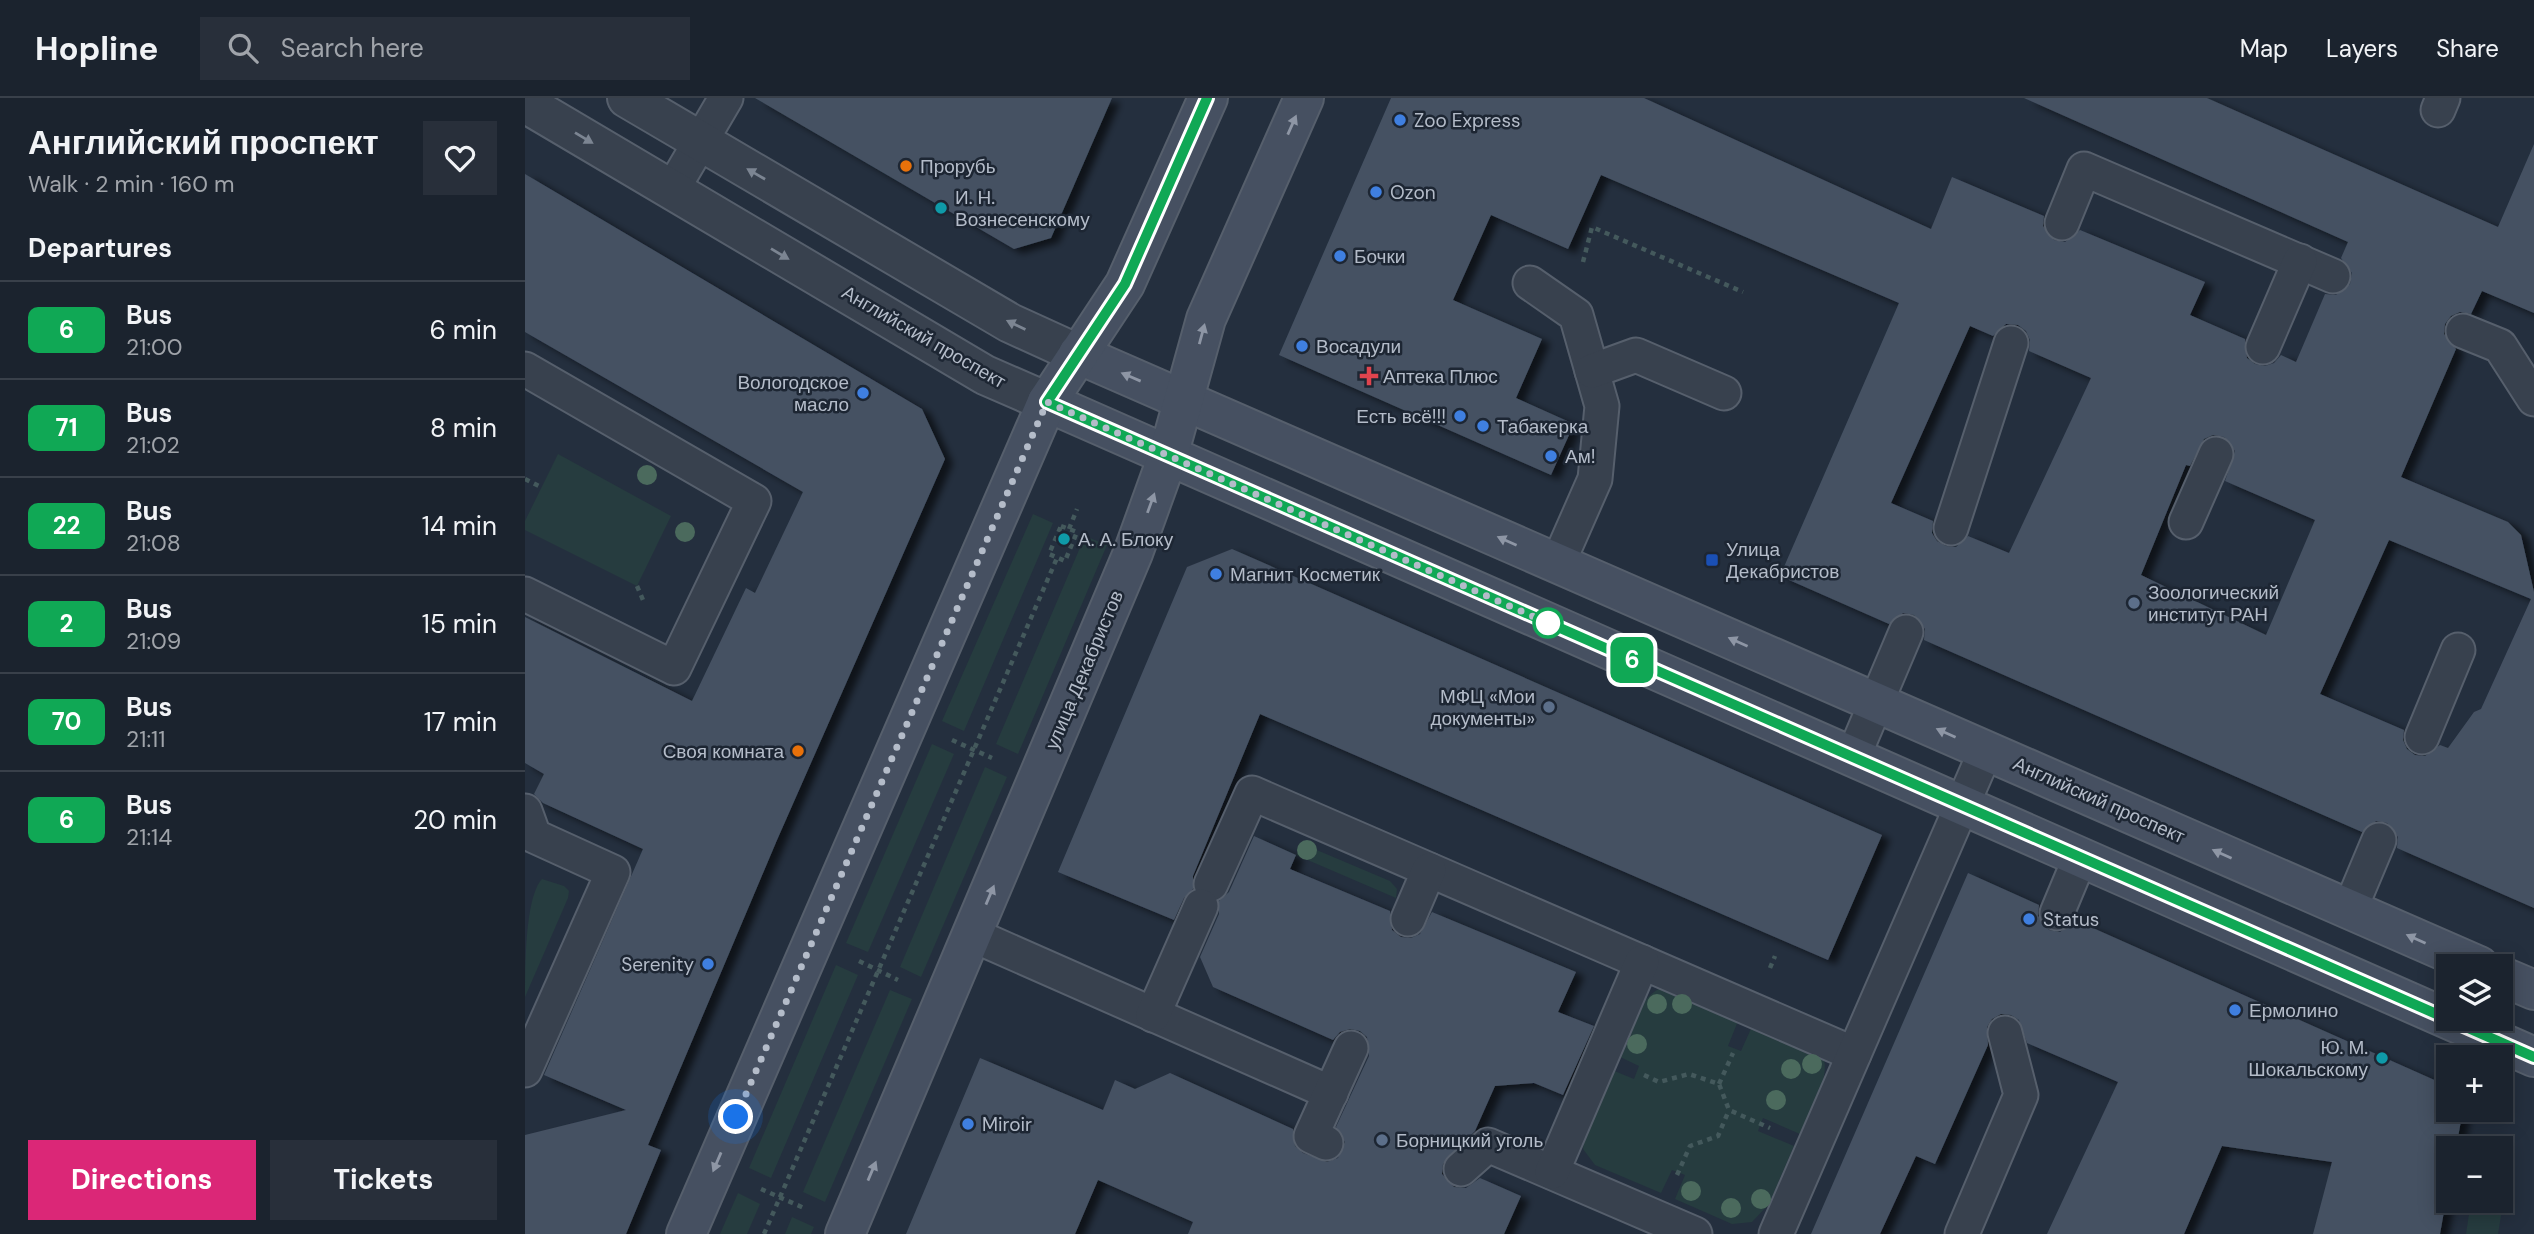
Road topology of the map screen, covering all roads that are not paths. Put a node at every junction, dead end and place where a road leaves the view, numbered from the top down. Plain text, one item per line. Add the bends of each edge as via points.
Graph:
1 (627, 98) edge
2 (726, 98) edge
3 (1207, 98) edge
4 (1304, 98) edge
5 (525, 103) edge
6 (700, 141) junction
7 (672, 190) junction
8 (2062, 223) dead end
9 (2300, 261) junction
10 (2333, 276) dead end
11 (1530, 283) dead end
12 (2463, 331) dead end
13 (2011, 343) dead end
14 (2263, 347) dead end
15 (1078, 354) junction
16 (525, 369) edge
17 (1592, 371) junction
18 (1724, 393) dead end
19 (2534, 399) edge
20 (1184, 400) junction
21 (1047, 402) junction
22 (2216, 454) dead end
23 (1168, 456) junction
24 (2186, 522) dead end
25 (1951, 528) dead end
26 (1558, 563) junction
27 (525, 594) edge
28 (1906, 632) dead end
29 (2458, 650) dead end
30 (1877, 703) junction
31 (2422, 737) dead end
32 (1986, 750) junction
33 (1853, 757) junction
34 (1963, 806) junction
35 (528, 834) edge
36 (2379, 840) dead end
37 (2080, 858) junction
38 (1429, 870) junction
39 (2350, 909) junction
40 (2057, 913) dead end
41 (1408, 919) dead end
42 (973, 935) junction
43 (2452, 954) edge
44 (1642, 962) junction
45 (2513, 981) edge
46 (2534, 990) edge
47 (1153, 1014) junction
48 (2005, 1033) dead end
49 (1351, 1048) dead end
50 (1854, 1054) junction
51 (2534, 1057) edge
52 (525, 1070) edge
53 (1331, 1093) junction
54 (1326, 1143) dead end
55 (1461, 1169) dead end
56 (1552, 1172) junction
57 (846, 1230) edge
58 (686, 1234) edge
59 (1695, 1234) edge
60 (1776, 1234) edge
61 (1962, 1234) edge

1 - 6 street, Английский проспект
2 - 6 lane
3 - 15 main road via 1125,284
20 -> 4 main road, улица Декабристов via 1206,319
5 -> 7 street, Английский проспект
6 - 7 lane
15 -> 6 street, Английский проспект via 1010,323
7 -> 21 street, Английский проспект via 985,375
8 - 9 lane via 2084,169
9 - 10 lane
9 - 14 lane
11 - 17 lane via 1576,315
12 - 19 lane via 2500,346
13 - 25 lane
20 -> 15 main road, Английский проспект
15 - 21 main road
16 - 27 lane via 754,501 674,668
17 - 18 lane via 1636,355
17 - 26 lane via 1602,406 1595,479
20 - 23 main road, улица Декабристов
26 -> 20 main road, Английский проспект
21 - 23 main road, Английский проспект
21 -> 58 main road
22 - 24 lane
23 - 33 main road, Английский проспект
42 -> 23 main road, улица Декабристов via 1133,553
30 -> 26 main road, Английский проспект
28 - 30 lane
29 - 31 lane
32 -> 30 main road, Английский проспект
30 - 33 lane
32 - 34 lane
39 -> 32 main road, Английский проспект
33 - 34 main road, Английский проспект
34 - 37 main road, Английский проспект
34 - 50 lane
35 - 52 lane via 613,872
36 - 39 lane
37 - 40 lane
37 - 51 main road, Английский проспект
38 - 41 lane
38 - 44 lane
38 - 47 lane via 1252,793
43 -> 39 main road, Английский проспект
42 - 47 lane
57 -> 42 main road, улица Декабристов
44 - 50 lane
44 - 56 lane
45 - 46 main road
47 - 53 lane
48 - 61 lane via 2021,1095
49 - 53 lane
50 - 60 lane
53 - 54 lane via 1311,1136
55 - 56 lane via 1488,1145
56 - 59 lane

